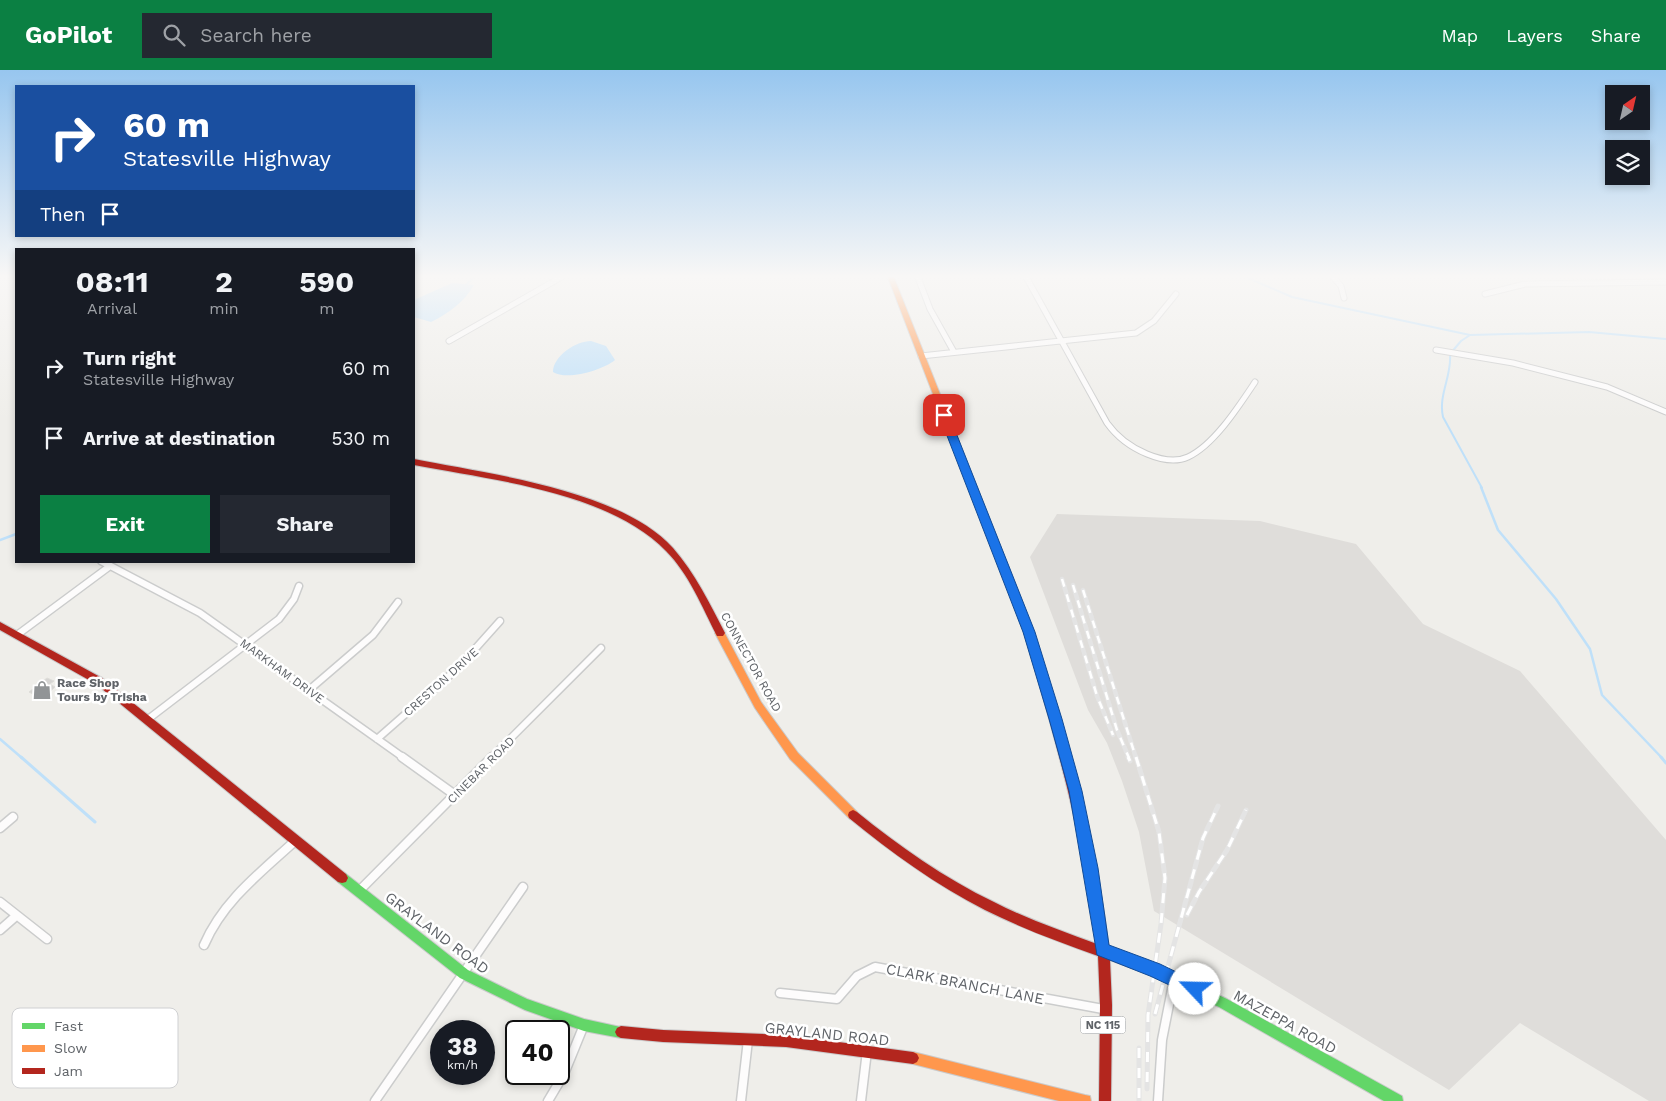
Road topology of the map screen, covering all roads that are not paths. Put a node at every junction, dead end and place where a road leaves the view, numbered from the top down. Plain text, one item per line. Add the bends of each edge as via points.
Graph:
1 (480, 323) edge
2 (908, 323) edge
3 (938, 323) edge
4 (1051, 323) edge
5 (1150, 323) edge
6 (449, 341) dead end
7 (1061, 342) junction
8 (1436, 350) dead end
9 (954, 352) junction
10 (921, 356) junction
11 (1255, 382) dead end
12 (1666, 412) edge
13 (415, 462) edge
14 (105, 563) edge
15 (110, 566) junction
16 (299, 586) dead end
17 (398, 602) dead end
18 (500, 621) dead end
19 (0, 626) edge
20 (17, 635) junction
21 (246, 646) junction
22 (601, 648) dead end
23 (309, 690) junction
24 (147, 720) junction
25 (377, 740) junction
26 (455, 795) junction
27 (12, 817) dead end
28 (0, 828) edge
29 (295, 841) junction
30 (523, 887) dead end
31 (359, 891) junction
32 (0, 902) edge
33 (16, 916) junction
34 (0, 930) edge
35 (47, 939) dead end
36 (204, 945) dead end
37 (1103, 950) junction
38 (464, 974) junction
39 (1174, 979) junction
40 (780, 993) dead end
41 (1103, 1009) junction
42 (584, 1024) junction
43 (748, 1040) junction
44 (867, 1051) junction
45 (375, 1101) edge
46 (548, 1101) edge
47 (741, 1101) edge
48 (861, 1101) edge
49 (1085, 1101) edge
50 (1105, 1101) edge
51 (1158, 1101) edge
52 (1397, 1101) edge

1 - 6 street
2 - 10 street, NC 115
3 - 9 street
4 - 7 street
5 - 7 street via 1136,333
7 - 9 street
7 - 11 street via 1109,426 1130,445 1160,459 1180,459 1195,453 1226,423
8 - 12 street via 1513,363 1607,387
9 - 10 street
10 - 37 street, NC 115 via 1037,658 1076,791
13 - 37 street, CONNECTOR ROAD via 574,496 617,512 642,527 668,547 688,573 776,732 794,756 843,806 890,846 948,884 1025,922
14 - 15 street, MARKHAM DRIVE
15 - 20 street
15 - 21 street, MARKHAM DRIVE via 187,605
16 - 21 street via 279,619
17 - 23 street via 368,640
18 - 25 street, CRESTON DRIVE via 470,655
19 - 20 street, GRAYLAND ROAD
20 - 24 street, GRAYLAND ROAD via 99,682
21 - 23 street, MARKHAM DRIVE
21 - 24 street
22 - 26 street, CINEBAR ROAD
23 - 25 street, MARKHAM DRIVE
24 - 29 street, GRAYLAND ROAD
25 - 26 street, MARKHAM DRIVE
26 - 31 street, CINEBAR ROAD
27 - 28 street
29 - 31 street, GRAYLAND ROAD
29 - 36 street via 227,905 210,928
30 - 38 street
31 - 38 street, GRAYLAND ROAD
32 - 33 street
33 - 34 street
33 - 35 street
37 - 39 street, MAZEPPA ROAD
37 - 41 street, NC 115
38 - 42 street, GRAYLAND ROAD via 525,1004
38 - 45 street
39 - 51 street via 1158,1054
39 - 52 street, MAZEPPA ROAD via 1264,1024
40 - 41 street, CLARK BRANCH LANE via 837,1000 857,976 875,967
41 - 50 street, NC 115
42 - 43 street, GRAYLAND ROAD via 663,1036
42 - 46 street via 564,1074
43 - 44 street, GRAYLAND ROAD via 786,1041
43 - 47 street
44 - 48 street
44 - 49 street, GRAYLAND ROAD via 915,1058

